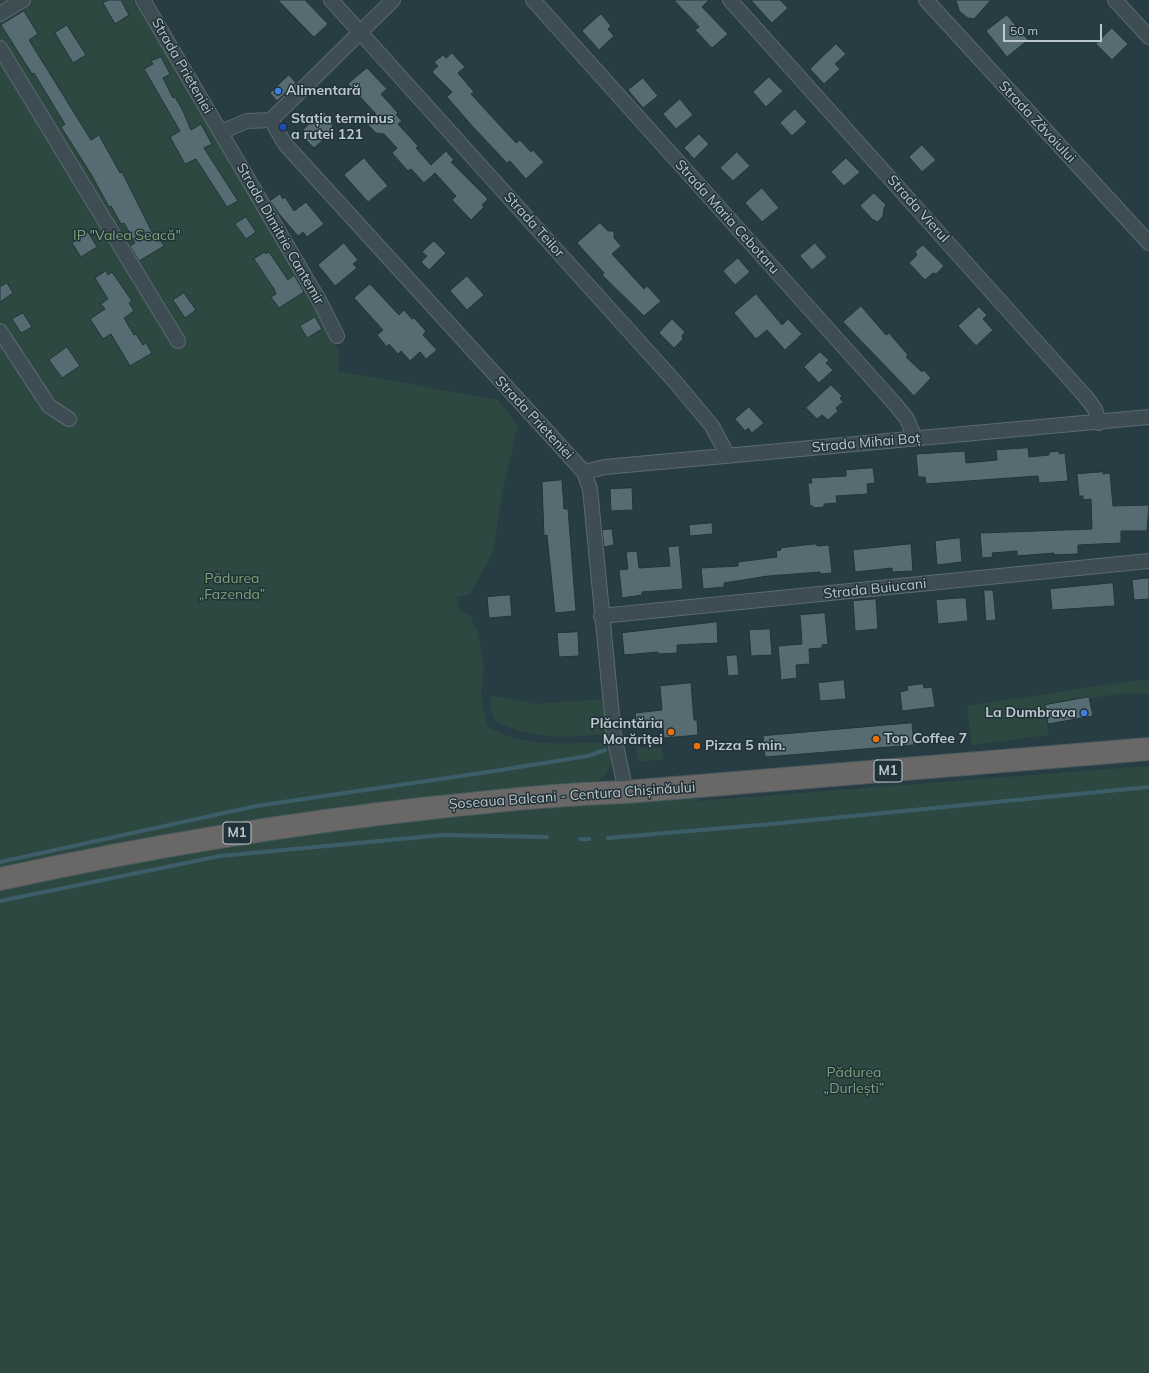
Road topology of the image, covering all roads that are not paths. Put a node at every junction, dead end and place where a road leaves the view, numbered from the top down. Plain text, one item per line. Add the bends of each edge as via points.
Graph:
1 (24, 0) edge
2 (143, 0) edge
3 (331, 0) edge
4 (393, 0) edge
5 (533, 0) edge
6 (730, 0) edge
7 (926, 0) edge
8 (1115, 0) edge
9 (0, 14) edge
10 (360, 32) junction
11 (1149, 37) edge
12 (0, 48) edge
13 (271, 120) junction
14 (221, 132) junction
15 (1149, 243) edge
16 (0, 331) edge
17 (337, 336) dead end
18 (178, 341) dead end
19 (1149, 417) edge
20 (69, 419) dead end
21 (1099, 422) junction
22 (915, 438) junction
23 (728, 456) junction
24 (584, 472) junction
25 (1149, 561) edge
26 (601, 616) junction
27 (1149, 749) edge
28 (626, 792) junction
29 (0, 879) edge

1 - 9 street
2 - 14 street, Strada Prieteniei
3 - 10 street, Strada Teilor
4 - 10 street
5 - 22 street, Strada Maria Cebotaru via 895,404 907,419
6 - 21 street, Strada Vierul via 1085,396 1095,409
7 - 15 street, Strada Zăvoiului
8 - 11 street
10 - 13 street
10 - 23 street, Strada Teilor via 677,384 712,426
12 - 18 street
13 - 14 street via 247,121
13 - 24 street, Strada Prieteniei via 290,150
14 - 17 street, Strada Dimitrie Cantemir via 320,302
16 - 20 street via 49,406
19 - 21 street, Strada Mihai Boț
21 - 22 street, Strada Mihai Boț
22 - 23 street, Strada Mihai Boț
23 - 24 street, Strada Mihai Boț via 605,467
24 - 26 street, Strada Prieteniei via 590,488
25 - 26 street, Strada Buiucani
26 - 28 street, Strada Prieteniei via 614,736
27 - 28 highway, Șoseaua Balcani - Centura Chișinăului / M1
28 - 29 highway, Șoseaua Balcani - Centura Chișinăului / M1 via 569,794 476,803 257,830

